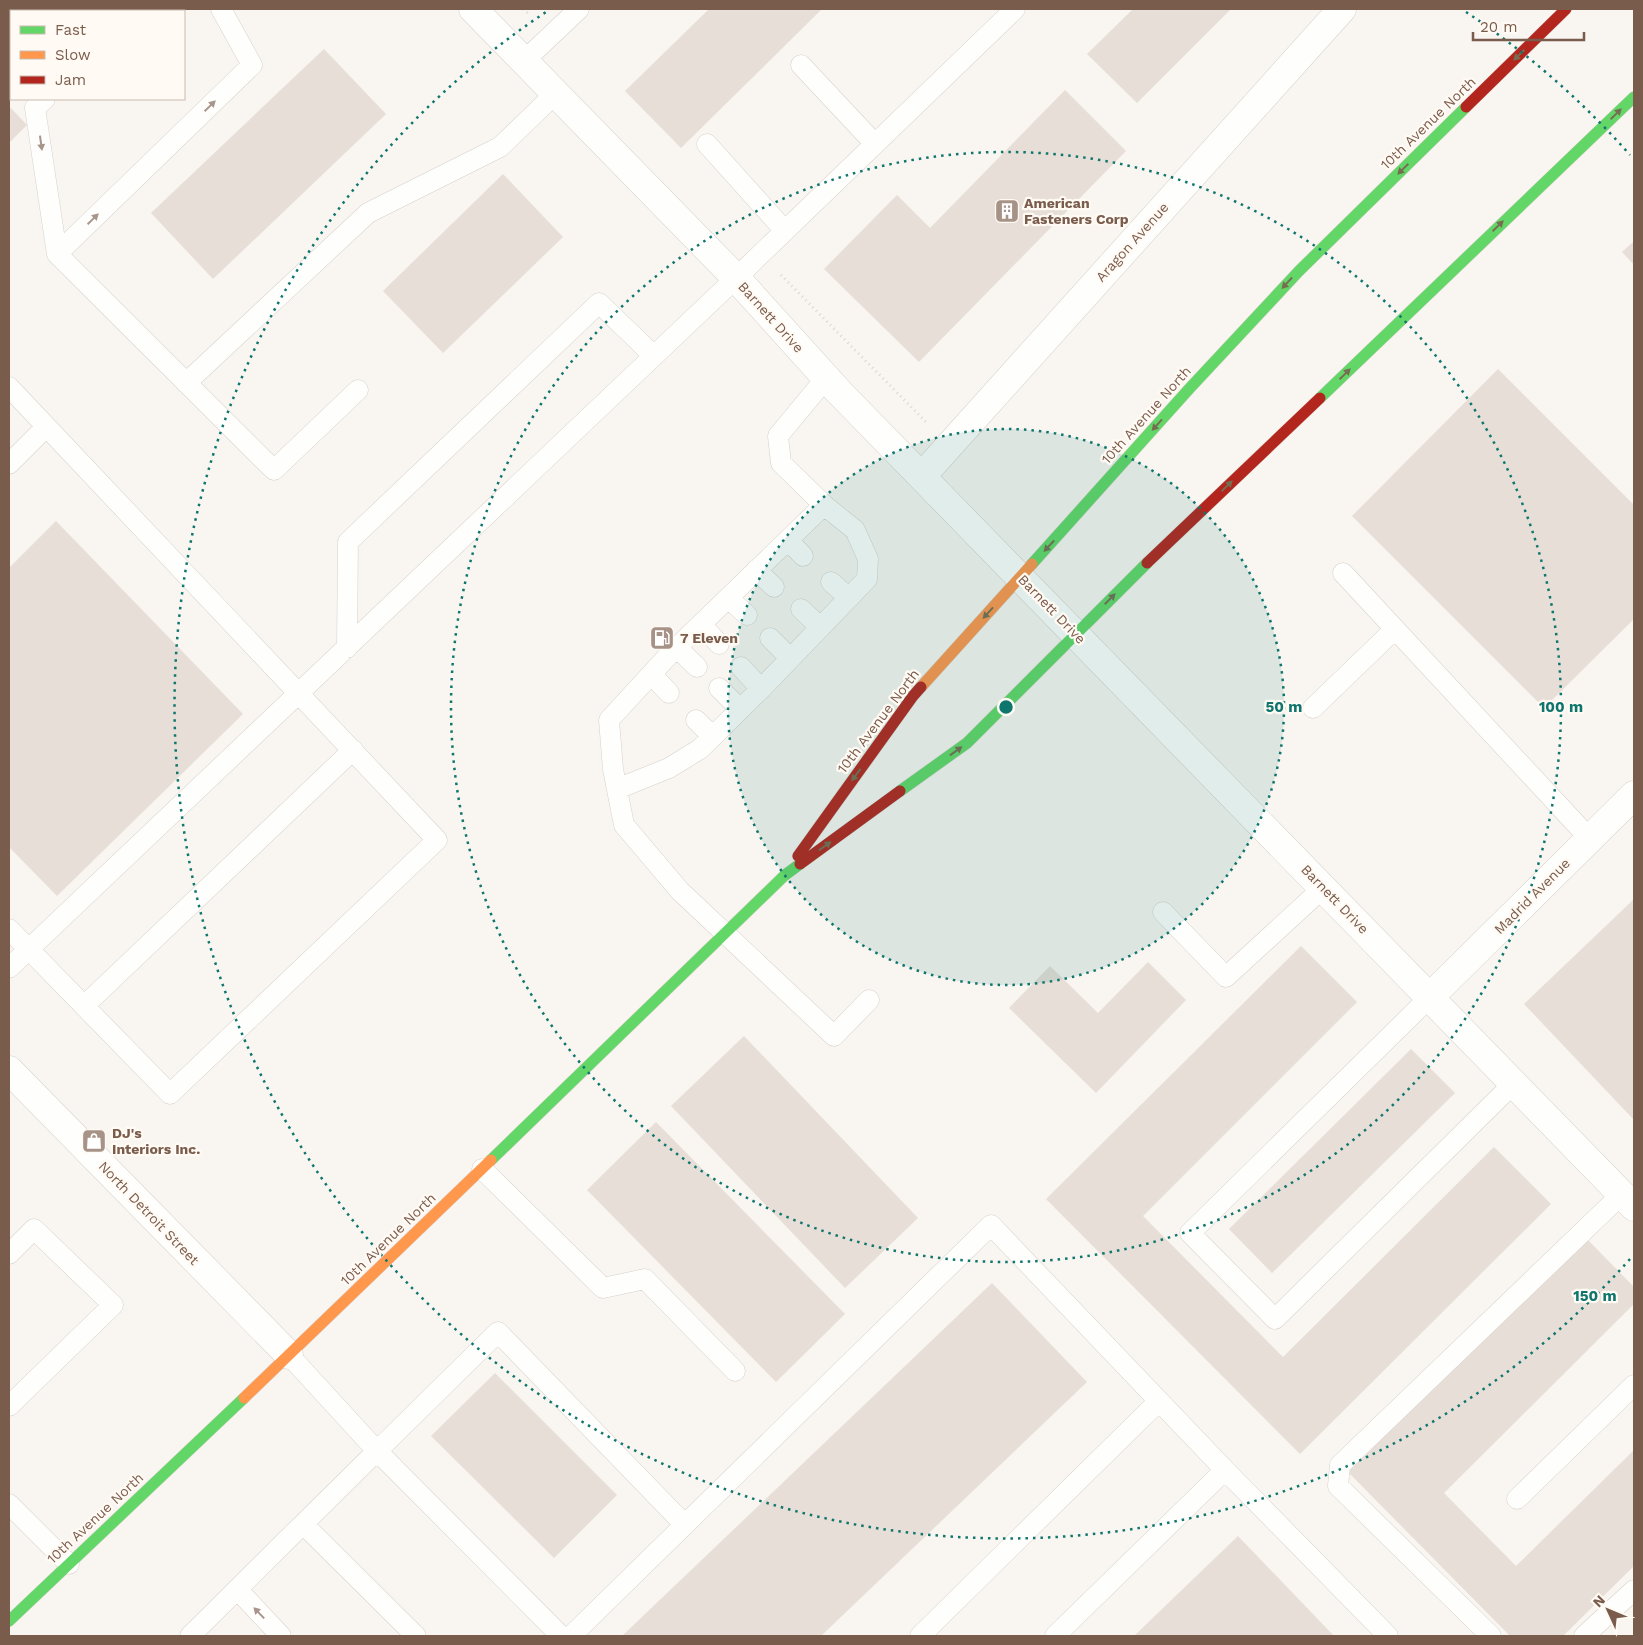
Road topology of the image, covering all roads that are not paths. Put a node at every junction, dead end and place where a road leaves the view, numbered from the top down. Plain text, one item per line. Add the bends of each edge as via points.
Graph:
1 (221, 9) edge
2 (474, 9) edge
3 (579, 9) edge
4 (1014, 9) edge
5 (1342, 9) edge
6 (1566, 9) edge
7 (524, 61) junction
8 (801, 65) dead end
9 (556, 94) junction
10 (1634, 97) edge
11 (44, 100) edge
12 (707, 144) dead end
13 (875, 144) junction
14 (785, 230) junction
15 (57, 254) junction
16 (736, 278) junction
17 (654, 356) junction
18 (826, 378) junction
19 (186, 383) junction
20 (9, 387) edge
21 (358, 390) dead end
22 (46, 427) junction
23 (9, 464) edge
24 (922, 476) junction
25 (824, 505) junction
26 (788, 540) junction
27 (803, 556) dead end
28 (756, 570) junction
29 (1343, 573) dead end
30 (1020, 577) junction
31 (832, 582) dead end
32 (774, 587) dead end
33 (728, 598) junction
34 (849, 598) junction
35 (801, 609) dead end
36 (747, 615) dead end
37 (701, 624) junction
38 (820, 627) junction
39 (1395, 629) junction
40 (1076, 633) junction
41 (770, 638) dead end
42 (719, 644) dead end
43 (348, 648) junction
44 (676, 648) junction
45 (790, 658) junction
46 (740, 666) dead end
47 (697, 667) dead end
48 (651, 674) junction
49 (719, 688) dead end
50 (761, 689) junction
51 (300, 693) junction
52 (669, 693) dead end
53 (1312, 708) dead end
54 (740, 709) junction
55 (696, 720) dead end
56 (712, 736) junction
57 (354, 750) junction
58 (617, 789) junction
59 (1634, 795) edge
60 (1590, 839) junction
61 (785, 875) junction
62 (1323, 888) junction
63 (1163, 912) dead end
64 (9, 929) edge
65 (726, 933) junction
66 (28, 949) junction
67 (9, 968) edge
68 (1430, 997) junction
69 (869, 1000) dead end
70 (84, 1006) junction
71 (9, 1070) edge
72 (1514, 1083) junction
73 (482, 1169) junction
74 (1628, 1200) edge
75 (9, 1254) edge
76 (289, 1356) junction
77 (735, 1371) dead end
78 (1634, 1385) edge
79 (1159, 1401) junction
80 (9, 1406) edge
81 (377, 1451) junction
82 (1225, 1470) junction
83 (1517, 1499) dead end
84 (9, 1504) edge
85 (303, 1524) junction
86 (685, 1525) junction
87 (69, 1564) junction
88 (237, 1590) junction
89 (1634, 1590) edge
90 (9, 1621) edge
91 (190, 1636) edge
92 (281, 1636) edge
93 (416, 1636) edge
94 (561, 1636) edge
95 (571, 1636) edge
96 (920, 1636) edge
97 (1054, 1636) edge
98 (1388, 1636) edge
99 (1491, 1636) edge
100 (1584, 1636) edge

15 -> 1 lane via 252,65
2 - 7 street, Barnett Drive
3 - 7 lane
4 - 13 lane
5 - 24 street, Aragon Avenue
6 -> 30 street, 10th Avenue North via 1298,271
7 - 9 street, Barnett Drive
8 - 13 lane
9 - 16 street, Barnett Drive
9 - 19 lane via 500,148 368,213
40 -> 10 street, 10th Avenue North
11 -> 15 lane via 35,108
12 - 14 lane
13 - 14 lane
14 - 16 lane
15 - 19 lane
16 - 17 lane
16 - 18 street, Barnett Drive
17 - 43 lane
17 - 43 lane via 599,302 348,542
18 - 24 street, Barnett Drive
18 - 25 lane via 778,436 781,462
19 - 21 lane via 274,470
20 - 22 lane
22 - 23 lane
22 - 51 lane
24 - 30 street, Barnett Drive
25 - 26 lane
25 - 34 lane via 855,530 868,559 867,579
26 - 27 lane
26 - 28 lane
28 - 32 lane
28 - 33 lane
29 - 39 lane
30 - 40 street, Barnett Drive
30 -> 61 street, 10th Avenue North via 912,696
31 - 34 lane
33 - 36 lane
33 - 37 lane
34 - 38 lane
35 - 38 lane
37 - 42 lane
37 - 44 lane
38 - 45 lane
39 - 53 lane
39 - 60 lane
61 -> 40 street, 10th Avenue North via 968,743
40 - 62 street, Barnett Drive
41 - 45 lane
43 - 51 lane
44 - 47 lane
44 - 48 lane
45 - 50 lane
46 - 50 lane
48 - 52 lane
48 - 58 lane via 610,720
49 - 54 lane
50 - 54 lane
51 - 57 lane
51 - 66 lane
54 - 56 lane
55 - 56 lane
56 - 58 lane via 700,749 669,768
57 - 70 lane
57 - 70 lane via 437,840 170,1094
58 - 65 lane via 624,824 680,891
59 - 60 street, Madrid Avenue
60 - 68 street, Madrid Avenue
61 - 65 street, 10th Avenue North
62 - 63 lane via 1226,977
62 - 68 street, Barnett Drive
64 - 66 lane
65 - 69 lane via 834,1036
65 - 73 street, 10th Avenue North
66 - 67 lane
66 - 70 lane
68 - 72 street, Barnett Drive
68 - 72 lane via 1190,1233 1275,1319
71 - 76 street, North Detroit Street
72 - 74 street, Barnett Drive
73 - 76 street, 10th Avenue North
73 - 77 lane via 603,1288 645,1279
74 - 99 lane via 1340,1465 1338,1486
75 - 80 lane via 34,1229 113,1305
76 - 81 lane
76 - 87 street, 10th Avenue North
78 - 83 lane
79 - 82 lane
79 - 86 lane via 991,1225
79 - 96 lane
81 - 85 lane
81 - 86 lane via 498,1332
81 - 94 lane
82 - 97 lane
82 - 98 lane
84 - 87 lane
85 - 88 lane
85 - 93 lane
86 - 95 lane
87 - 90 street, 10th Avenue North
88 - 91 lane
92 -> 88 lane
89 - 100 lane

